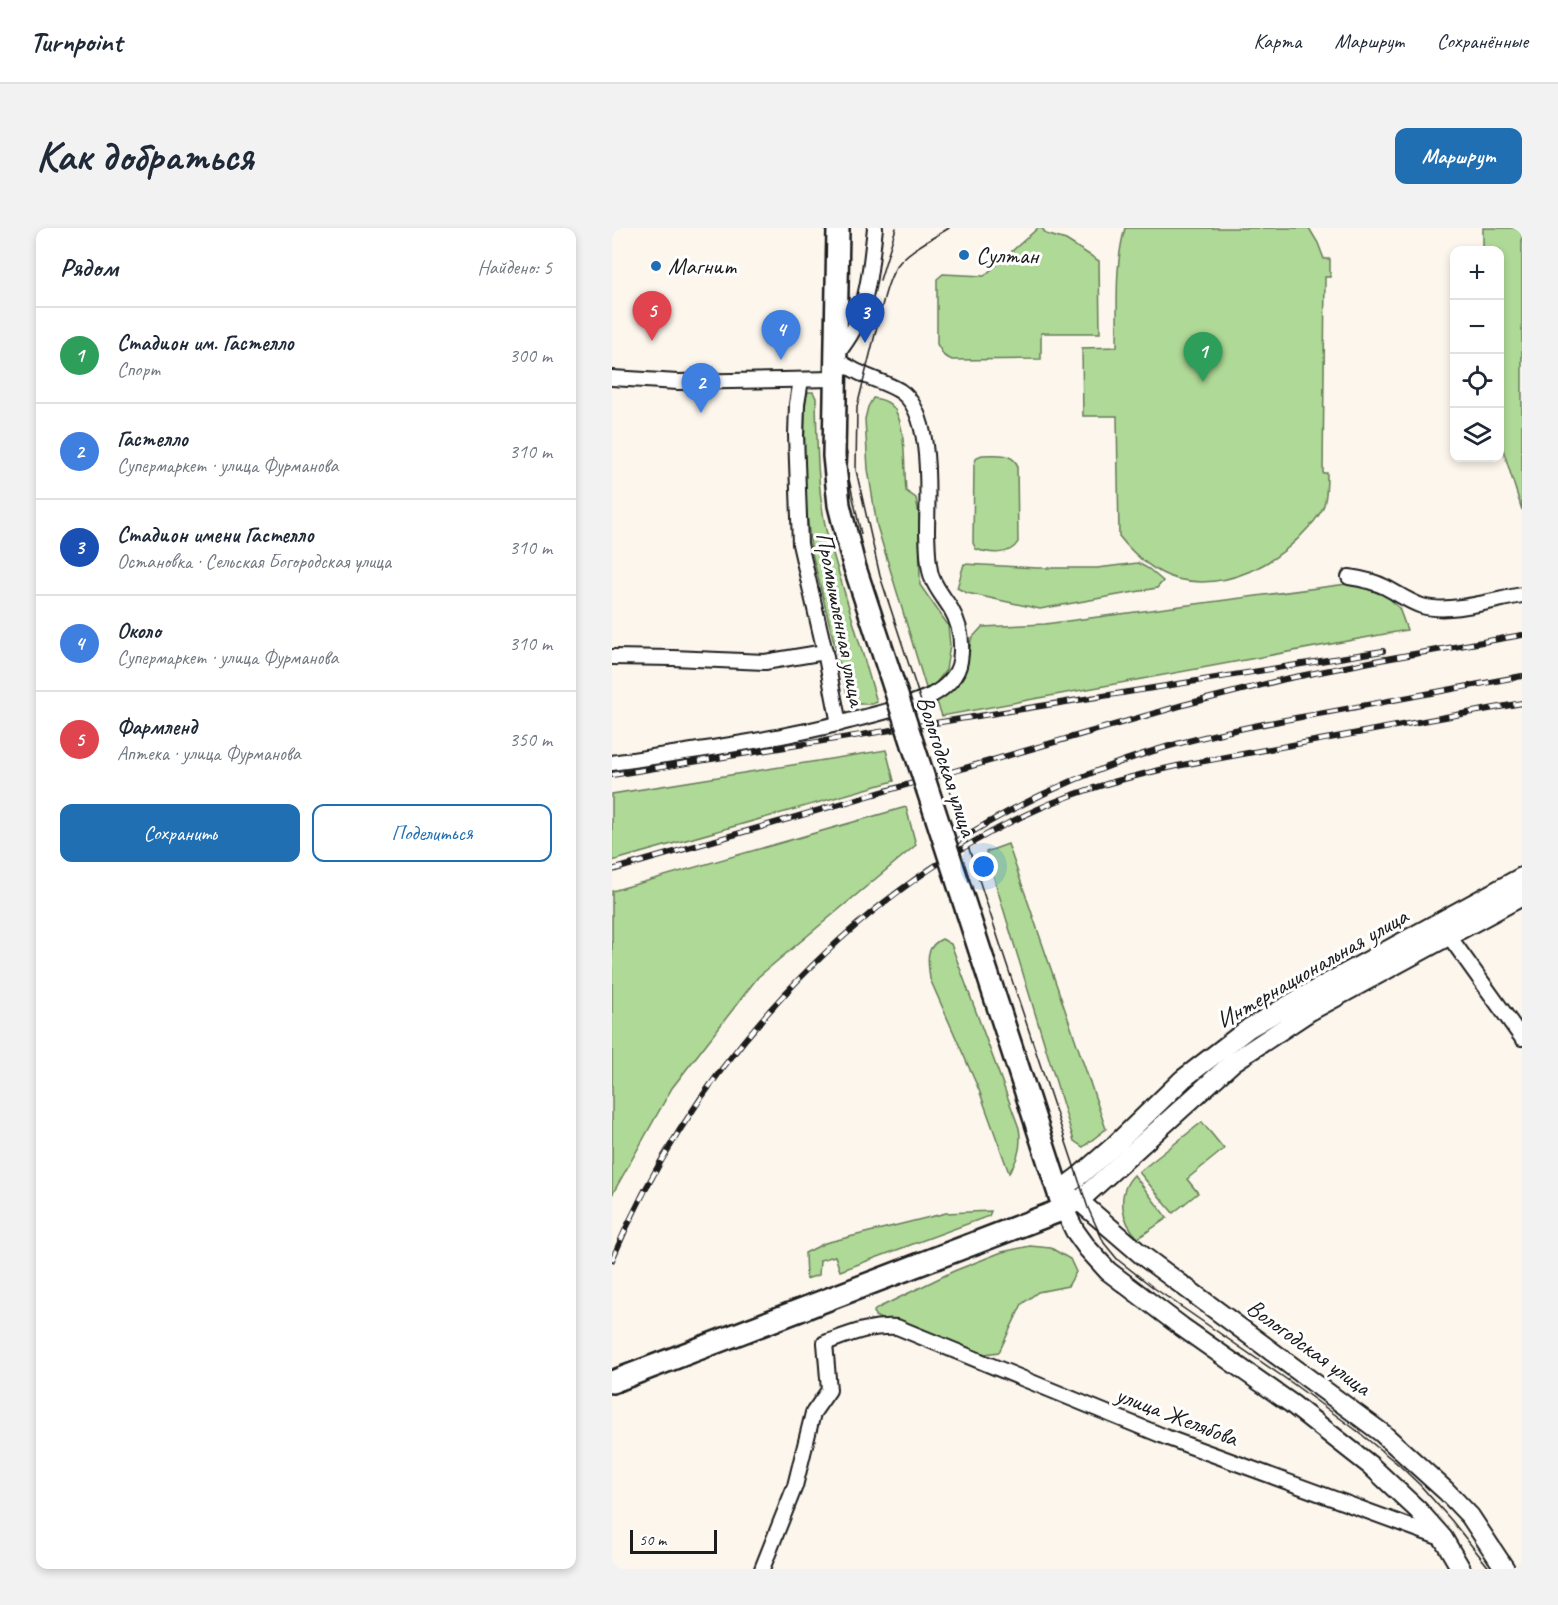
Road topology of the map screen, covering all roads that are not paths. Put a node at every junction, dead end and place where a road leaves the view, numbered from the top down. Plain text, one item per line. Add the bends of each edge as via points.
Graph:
1 (838, 228) edge
2 (874, 228) edge
3 (834, 369) junction
4 (612, 378) edge
5 (801, 380) junction
6 (1349, 577) dead end
7 (1522, 595) edge
8 (825, 652) junction
9 (612, 657) edge
10 (838, 724) junction
11 (612, 763) edge
12 (1522, 877) edge
13 (1522, 896) edge
14 (1449, 936) junction
15 (1522, 1038) edge
16 (1067, 1200) junction
17 (612, 1382) edge
18 (1443, 1538) junction
19 (762, 1569) edge
20 (1461, 1569) edge
21 (1505, 1569) edge

1 - 3 main road, Вологодская улица
2 - 3 street via 863,306
3 - 5 street
3 - 10 street via 859,373 900,391 912,402 926,444 929,567 962,638 960,664 944,686 889,711
3 - 16 main road, Вологодская улица, bridge via 834,456 845,532 982,957
4 - 5 street via 678,382
5 - 8 street, Промышленная улица via 796,435 800,544
6 - 7 street via 1365,579 1420,606 1434,608 1450,609
8 - 9 street via 765,662
8 - 10 street, Промышленная улица
10 - 11 street via 793,735
12 - 16 main road, Интернациональная улица via 1249,1028 1183,1079 1078,1177
13 - 14 main road, Интернациональная улица
14 - 15 street
14 - 16 main road, Интернациональная улица via 1310,1011 1233,1062
16 - 17 main road via 1005,1231
16 - 18 main road, Вологодская улица via 1075,1231 1108,1271 1371,1466
16 - 21 main road, Вологодская улица via 1382,1433 1470,1516
18 - 19 street, улица Желябова via 1168,1438 897,1327 882,1326 825,1343 829,1390 813,1413 795,1486
18 - 20 main road, Вологодская улица

